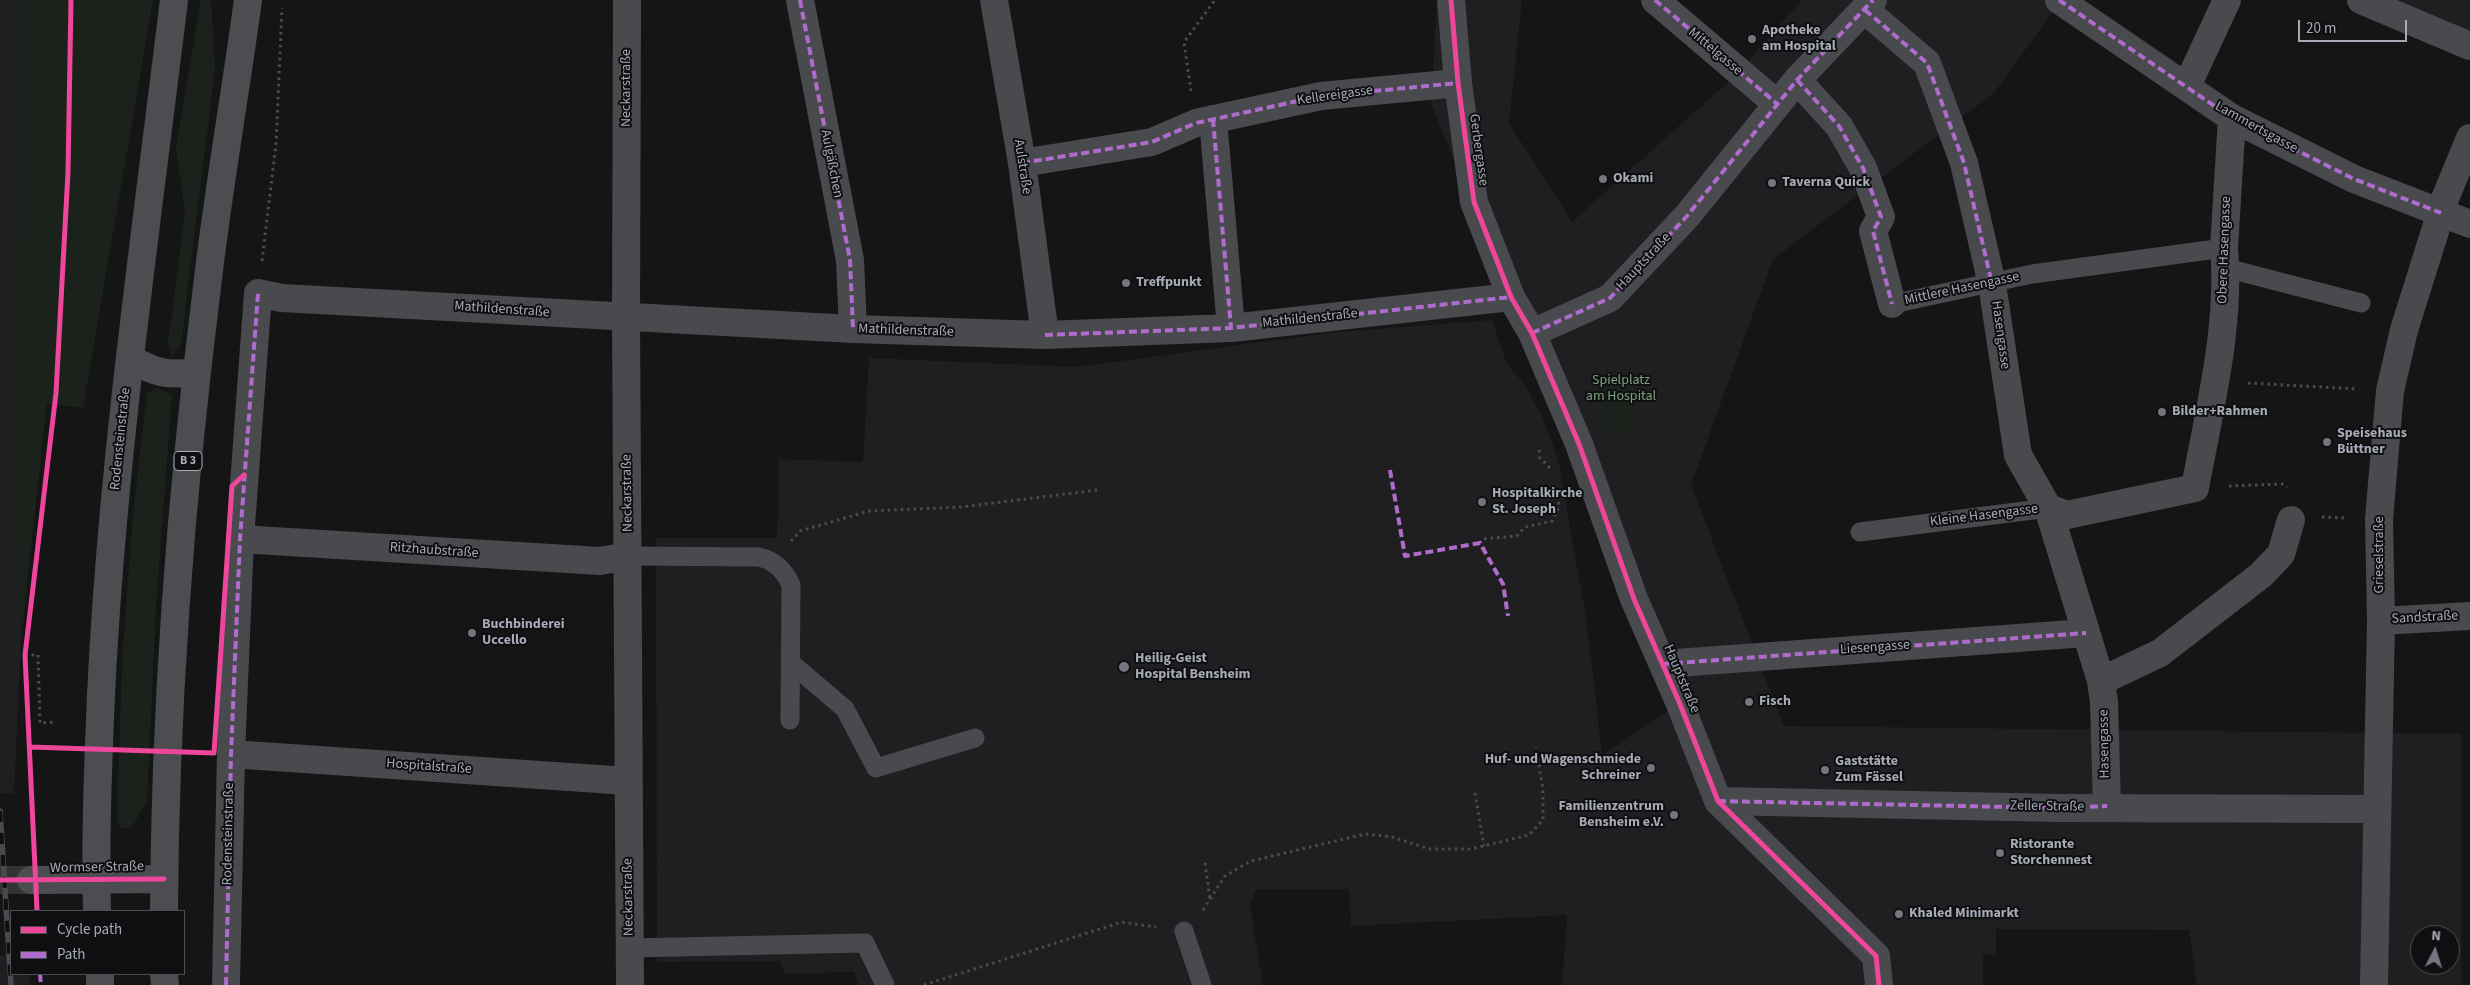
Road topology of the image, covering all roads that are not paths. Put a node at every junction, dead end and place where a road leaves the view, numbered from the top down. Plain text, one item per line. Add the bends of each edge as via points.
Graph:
1 (174, 0) edge
2 (248, 0) edge
3 (627, 0) edge
4 (800, 0) edge
5 (994, 0) edge
6 (1451, 0) edge
7 (1655, 0) edge
8 (2059, 0) edge
9 (2227, 0) edge
10 (2360, 0) edge
11 (1869, 5) edge
12 (2470, 46) edge
13 (1797, 80) junction
14 (1458, 83) junction
15 (2187, 86) junction
16 (1776, 103) junction
17 (2232, 118) junction
18 (1205, 121) junction
19 (2470, 138) edge
20 (1022, 163) junction
21 (2441, 213) junction
22 (2470, 224) edge
23 (2225, 258) junction
24 (1992, 284) junction
25 (258, 293) joint
26 (1512, 297) junction
27 (2361, 303) dead end
28 (1892, 304) joint
29 (626, 318) junction
30 (1231, 328) junction
31 (853, 329) junction
32 (1532, 333) junction
33 (1045, 336) junction
34 (130, 359) junction
35 (197, 372) junction
36 (2195, 488) joint
37 (2048, 508) junction
38 (2291, 520) road end
39 (1860, 532) dead end
40 (240, 539) junction
41 (629, 556) junction
42 (2470, 616) edge
43 (2381, 621) junction
44 (2086, 633) junction
45 (791, 663) junction
46 (1663, 664) junction
47 (2101, 681) junction
48 (790, 720) dead end
49 (975, 738) dead end
50 (231, 754) junction
51 (628, 781) junction
52 (1718, 801) junction
53 (2107, 806) junction
54 (2377, 809) junction
55 (164, 879) junction
56 (31, 880) tunnel mouth
57 (96, 880) junction
58 (97, 910) edge
59 (164, 910) edge
60 (1184, 931) road end
61 (629, 948) junction
62 (226, 985) edge
63 (630, 985) edge
64 (886, 985) edge
65 (1202, 985) edge
66 (1879, 985) edge
67 (2374, 985) edge

1 - 34 main road, Rodensteinstraße
2 - 35 main road, B 3
3 - 29 street, Neckarstraße
4 - 31 street, Aulgäßchen via 850,260
5 - 20 street, Aulstraße
6 - 14 street, Gerbergasse
7 - 16 street, Mittelgasse
8 - 15 street, Lammertsgasse
9 - 15 street
10 - 12 street
11 - 13 street, Hauptstraße
11 - 24 street, Hasengasse via 1927,63 1964,163
13 - 16 street, Hauptstraße
13 - 28 street, Mittlere Hasengasse via 1839,126 1863,168 1881,217 1873,231
14 - 18 street, Kellereigasse via 1321,96
14 - 26 street, Gerbergasse via 1474,202
15 - 17 street, Lammertsgasse
16 - 32 street, Hauptstraße via 1687,216 1610,298
17 - 21 street, Lammertsgasse via 2354,179
17 - 23 street, Obere Hasengasse
18 - 20 street, Kellereigasse via 1152,142
18 - 30 street
19 - 21 street, Grieselstraße
20 - 33 street, Aulstraße
21 - 22 street, Lammertsgasse
21 - 43 street, Grieselstraße via 2404,330 2390,391 2379,520
23 - 24 lane, Mittlere Hasengasse via 2032,274
23 - 27 lane
23 - 36 street, Obere Hasengasse via 2224,305 2215,381
24 - 28 lane, Mittlere Hasengasse
24 - 37 street, Hasengasse via 2018,455
25 - 29 street, Mathildenstraße via 282,298
25 - 40 street, Rodensteinstraße
26 - 30 street, Mathildenstraße
26 - 32 street
29 - 31 street, Mathildenstraße
29 - 41 street, Neckarstraße
30 - 33 street, Mathildenstraße
31 - 33 street, Mathildenstraße
32 - 46 street, Hauptstraße via 1578,444 1634,599
34 - 35 main road via 156,372 178,375
34 - 57 main road, Rodensteinstraße via 115,488 104,630 97,768
35 - 55 main road, B 3 via 180,554
36 - 37 street, Kleine Hasengasse via 2067,515
37 - 39 lane, Kleine Hasengasse
37 - 44 street, Hasengasse
38 - 47 street via 2281,554 2261,575 2160,653
40 - 41 street, Ritzhaubstraße via 600,561
40 - 50 street, Rodensteinstraße
41 - 45 lane via 759,557 773,562 791,585
41 - 51 street, Neckarstraße
42 - 43 street, Sandstraße
43 - 54 street, Grieselstraße
44 - 46 street, Liesengasse
44 - 47 street, Hasengasse
45 - 48 lane
45 - 49 lane via 844,709 876,768
46 - 52 street, Hauptstraße
47 - 53 street, Hasengasse
50 - 51 street, Hospitalstraße
50 - 62 street, Rodensteinstraße
51 - 61 street, Neckarstraße
52 - 53 street, Zeller Straße via 2060,808
52 - 66 street, Hauptstraße via 1876,956
53 - 54 street, Zeller Straße
54 - 67 street, Grieselstraße
55 - 57 main road, Wormser Straße
55 - 59 main road, B 3
56 - 57 main road, Wormser Straße
57 - 58 main road, Rodensteinstraße
60 - 65 lane
61 - 63 street, Neckarstraße
61 - 64 lane via 865,943

